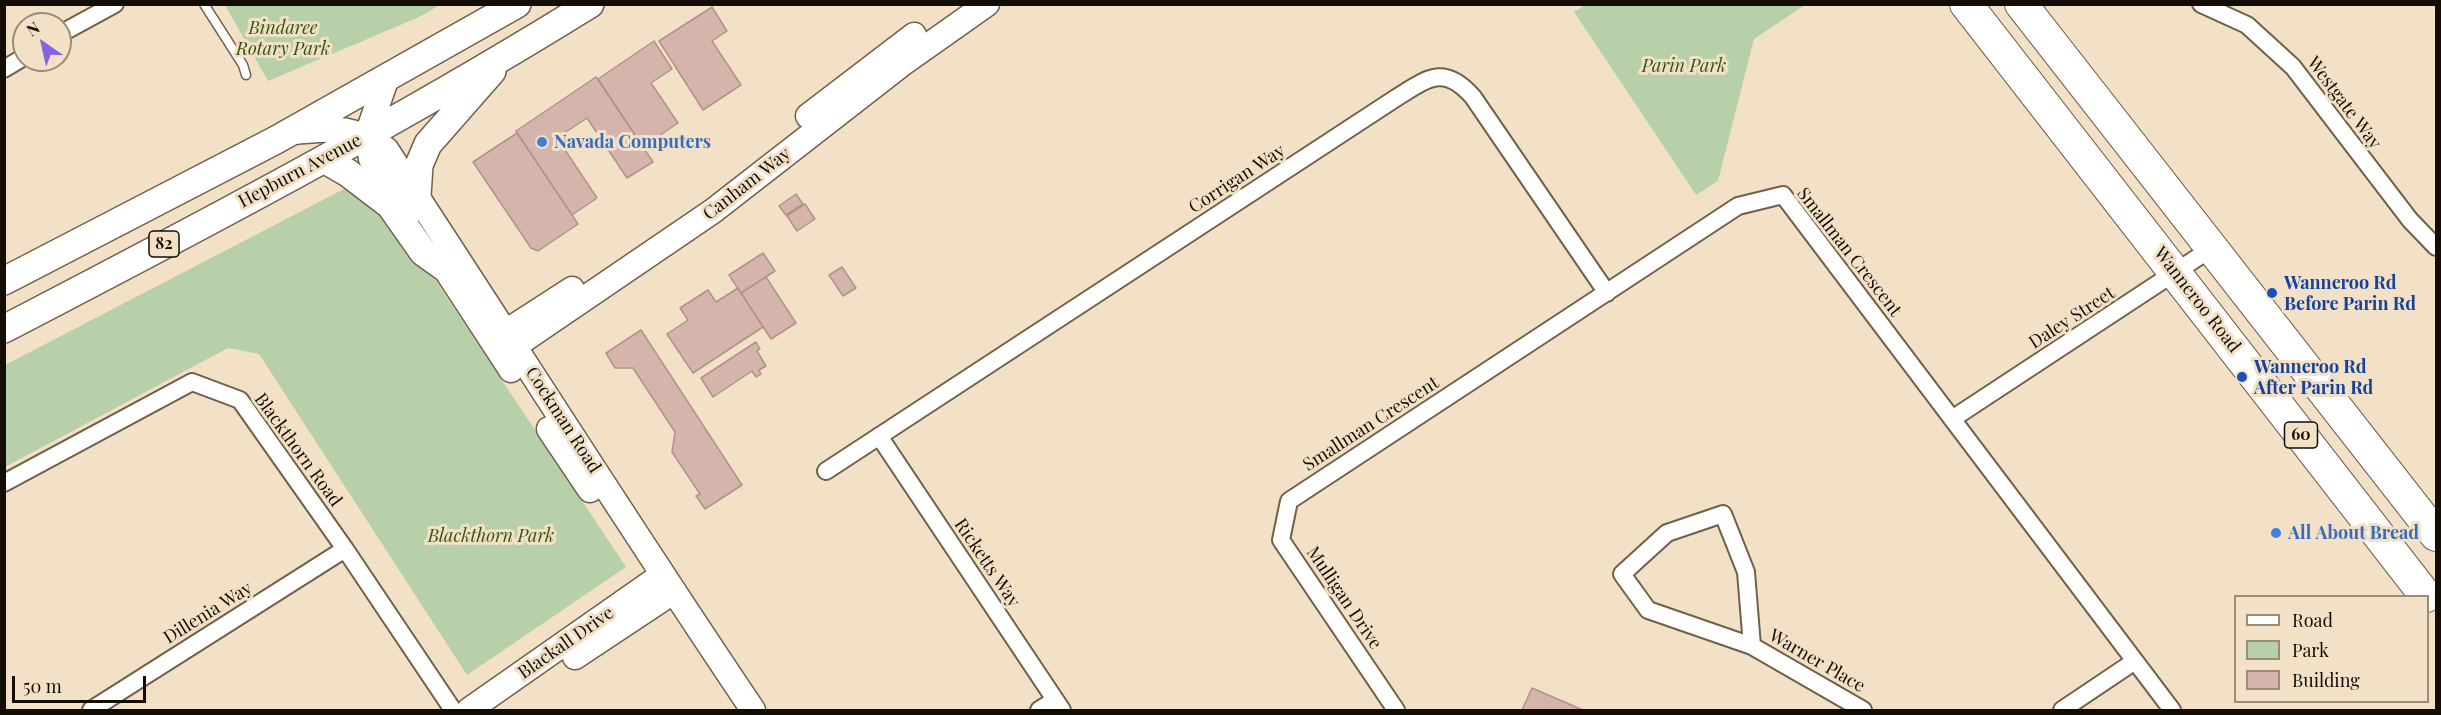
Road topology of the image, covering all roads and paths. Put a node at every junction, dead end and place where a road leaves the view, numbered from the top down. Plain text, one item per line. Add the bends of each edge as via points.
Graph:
1 (115, 4) edge
2 (204, 4) edge
3 (518, 4) edge
4 (590, 4) edge
5 (958, 4) edge
6 (987, 4) edge
7 (1966, 4) edge
8 (2021, 4) edge
9 (2201, 4) edge
10 (72, 27) edge
11 (502, 58) junction
12 (246, 75) dead end
13 (386, 80) junction
14 (288, 133) junction
15 (367, 135) junction
16 (324, 159) junction
17 (417, 196) junction
18 (2436, 247) edge
19 (2212, 248) junction
20 (444, 267) junction
21 (2176, 274) junction
22 (4, 281) edge
23 (1607, 292) junction
24 (4, 329) edge
25 (503, 344) junction
26 (1952, 419) junction
27 (879, 436) junction
28 (826, 471) dead end
29 (4, 483) edge
30 (1289, 501) joint
31 (2436, 535) edge
32 (345, 549) junction
33 (662, 587) junction
34 (2425, 595) edge
35 (1752, 646) junction
36 (2135, 661) junction
37 (1059, 705) edge
38 (91, 711) edge
39 (453, 711) edge
40 (469, 711) edge
41 (493, 711) edge
42 (734, 711) edge
43 (753, 711) edge
44 (1039, 711) edge
45 (1396, 711) edge
46 (1863, 711) edge
47 (2062, 711) edge
48 (2172, 711) edge

1 - 10 street
2 - 12 lane
3 - 13 main road, 82
4 - 11 main road, Hepburn Avenue / 82
5 - 25 main road, Canham Way via 874,64 688,210
6 - 25 main road, Canham Way via 902,64 713,211
7 - 21 highway, Wanneroo Road / 60
8 - 19 highway, 60
9 - 18 street, Westgate Way via 2247,25 2293,67 2410,220
11 - 15 main road, Hepburn Avenue / 82
11 - 17 main road via 428,144 419,165
13 - 14 main road, 82
13 - 15 main road
14 - 15 main road, Cockman Road via 337,128
14 - 22 main road, 82
15 - 16 main road, Hepburn Avenue / 82
15 - 17 main road, Cockman Road via 386,149
15 - 20 main road, Cockman Road via 371,159
16 - 20 main road via 348,172 390,205 423,252
16 - 24 main road, Hepburn Avenue / 82
17 - 25 main road, Cockman Road
19 - 21 street, Daley Street
19 - 31 highway, 60
20 - 25 main road, Cockman Road
21 - 26 street, Daley Street
21 - 34 highway, Wanneroo Road / 60
23 - 26 street, Smallman Crescent via 1738,206 1783,195
23 - 27 street, Corrigan Way via 1473,97 1455,80 1432,78
23 - 30 street, Smallman Crescent
25 - 33 main road, Cockman Road
26 - 36 street, Smallman Crescent
27 - 28 street, Corrigan Way
27 - 37 street, Ricketts Way
29 - 32 street, Blackthorn Road via 192,382 240,400
30 - 45 street, Mulligan Drive via 1281,540
32 - 38 street, Dillenia Way
32 - 39 street, Blackthorn Road
33 - 40 main road, Blackall Drive via 571,641
33 - 41 main road, Blackall Drive
33 - 42 main road, Cockman Road
33 - 43 main road, Cockman Road
35 - 35 street, Warner Place via 1648,610 1622,574 1667,533 1723,514 1746,572
35 - 46 street, Warner Place
36 - 47 street
36 - 48 street, Smallman Crescent
37 - 44 street

